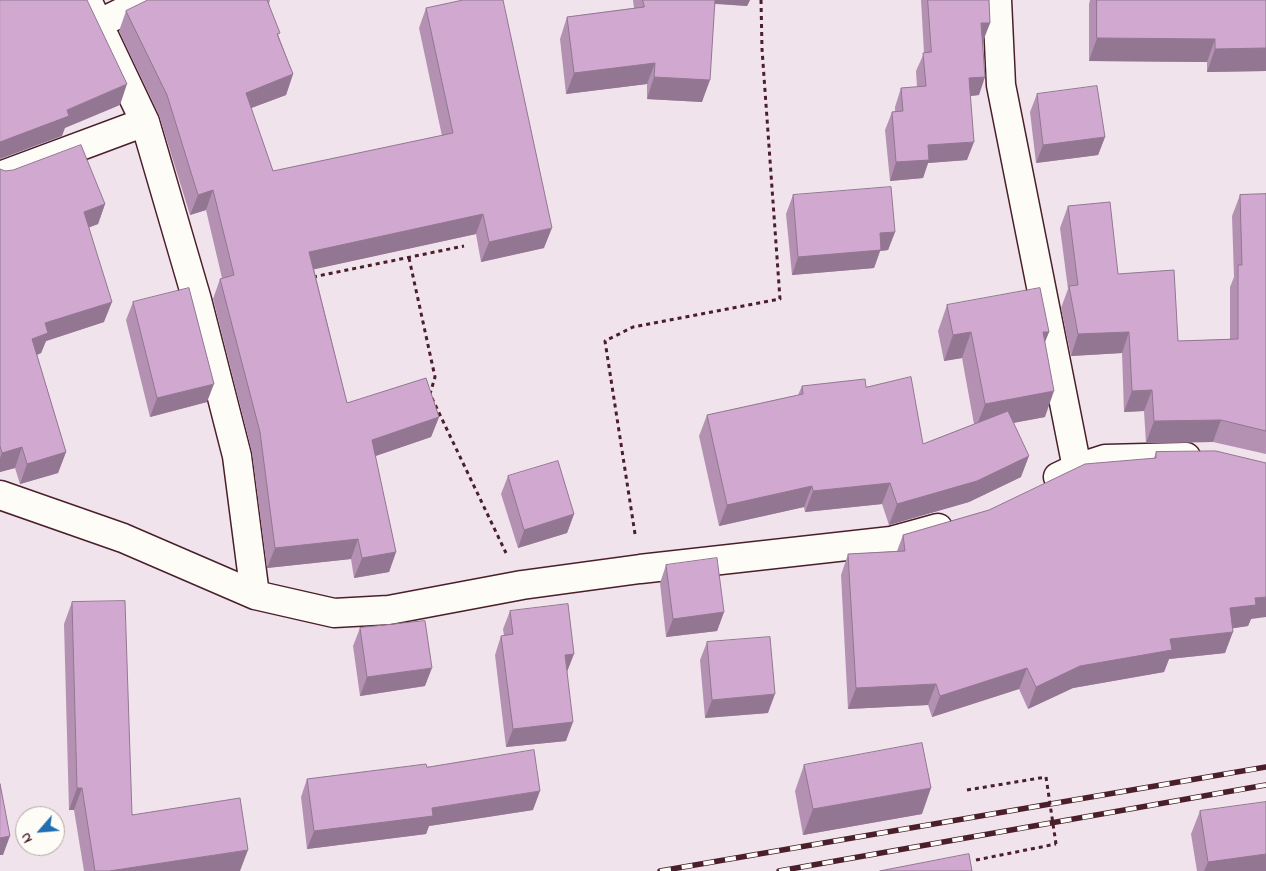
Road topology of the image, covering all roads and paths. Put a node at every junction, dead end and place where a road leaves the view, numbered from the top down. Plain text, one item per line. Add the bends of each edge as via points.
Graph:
1 (147, 0) edge
2 (761, 0) edge
3 (997, 0) edge
4 (92, 12) edge
5 (145, 122) junction
6 (0, 176) edge
7 (464, 246) dead end
8 (409, 258) junction
9 (313, 277) edge
10 (1210, 457) edge
11 (1077, 468) junction
12 (1035, 488) edge
13 (0, 495) edge
14 (966, 520) edge
15 (640, 569) junction
16 (522, 585) junction
17 (255, 595) junction
18 (967, 790) dead end
19 (976, 860) dead end

1 - 4 street
2 - 15 path via 780,299 633,327 605,341
3 - 11 street via 1001,85
4 - 5 street
5 - 6 street
5 - 17 street via 197,300 237,456
7 - 8 path
8 - 9 path
8 - 16 path via 435,377 430,394
10 - 11 street via 1105,459
11 - 12 street
13 - 17 street via 123,538
14 - 15 street via 890,542
15 - 16 street
16 - 17 street via 389,610 334,613
18 - 19 path, bridge via 1046,777 1056,844

